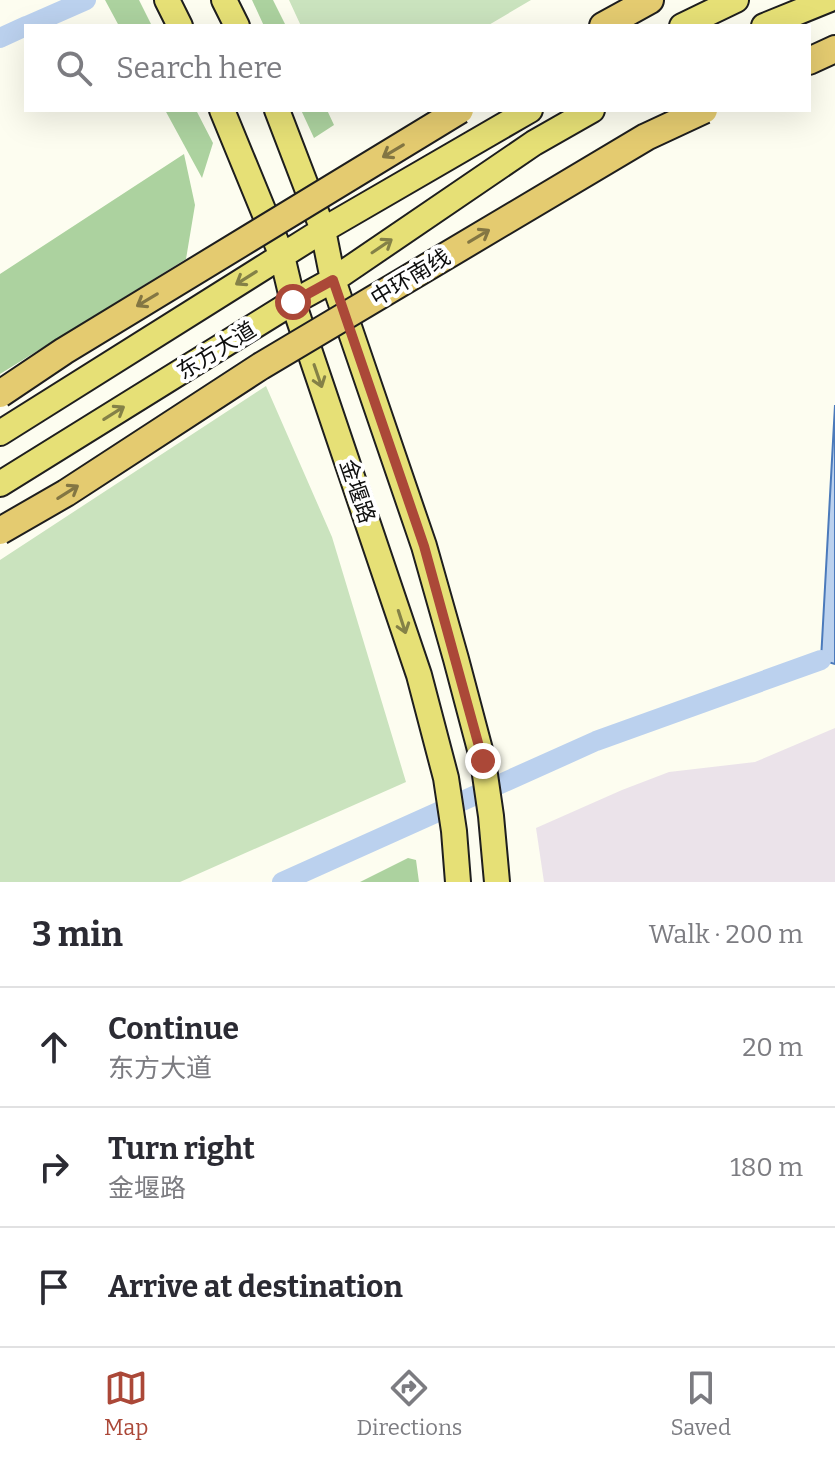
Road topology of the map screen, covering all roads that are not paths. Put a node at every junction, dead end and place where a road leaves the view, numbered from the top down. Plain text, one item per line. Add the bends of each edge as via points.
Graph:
1 (167, 0) edge
2 (224, 0) edge
3 (650, 0) edge
4 (736, 0) edge
5 (826, 1) edge
6 (179, 24) edge
7 (236, 24) edge
8 (607, 24) edge
9 (686, 24) edge
10 (769, 24) edge
11 (835, 49) edge
12 (811, 60) edge
13 (223, 112) edge
14 (278, 112) edge
15 (457, 112) edge
16 (527, 112) edge
17 (588, 112) edge
18 (700, 112) edge
19 (323, 230) junction
20 (282, 256) junction
21 (333, 280) junction
22 (293, 302) junction
23 (0, 394) edge
24 (0, 433) edge
25 (0, 484) edge
26 (0, 531) edge
27 (458, 882) edge
28 (497, 882) edge

1 - 6 main road
2 - 7 main road
3 - 8 highway
4 - 9 main road
5 - 10 main road
11 - 12 highway
13 - 20 main road, 金堰路
14 - 19 main road, 金堰路
15 -> 23 highway, bridge
16 - 19 main road, 东方大道
21 -> 17 main road, 东方大道 via 534,143
26 -> 18 highway, 中环南线, bridge via 261,366 646,137
19 - 20 main road, 东方大道
19 - 21 main road, 金堰路
20 - 22 main road, 金堰路
20 -> 24 main road, 东方大道
21 - 22 main road, 东方大道
21 - 28 main road, 金堰路 via 424,546 483,761
25 -> 22 main road, 东方大道
22 -> 27 main road, 金堰路 via 419,675 446,778

